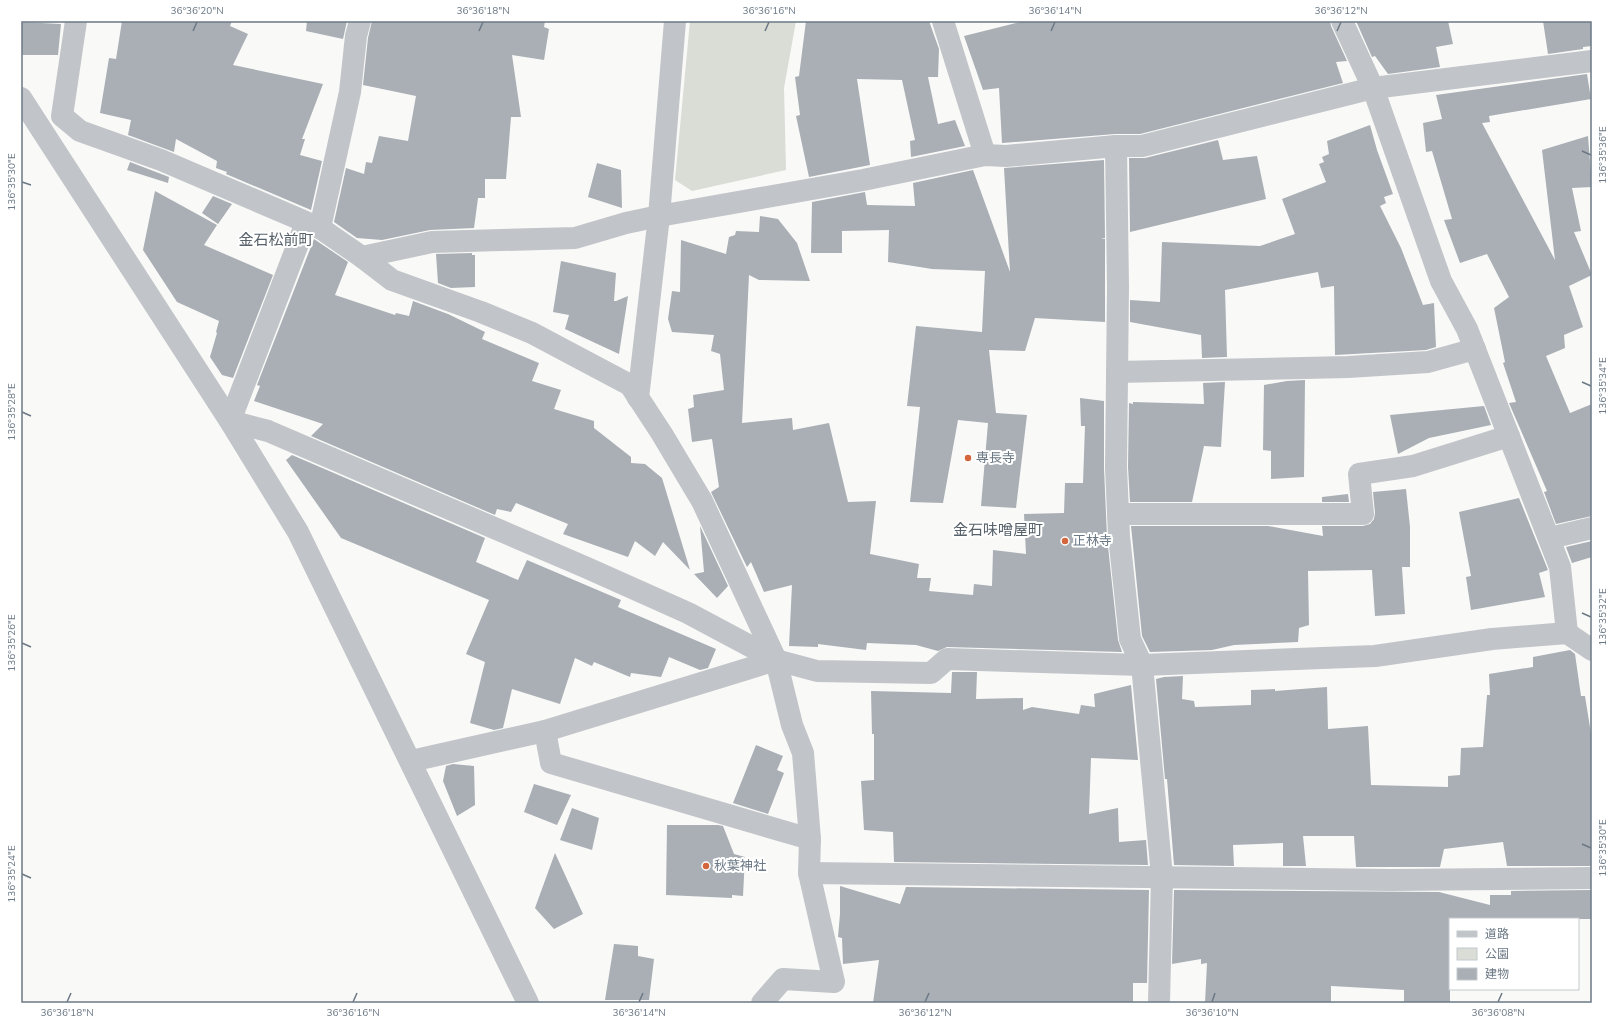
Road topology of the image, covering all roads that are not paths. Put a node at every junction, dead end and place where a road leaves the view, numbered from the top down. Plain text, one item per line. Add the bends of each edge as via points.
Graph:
1 (76, 21) edge
2 (360, 21) edge
3 (675, 21) edge
4 (943, 21) edge
5 (1342, 21) edge
6 (1592, 61) edge
7 (1373, 88) junction
8 (21, 98) edge
9 (1116, 146) junction
10 (985, 154) junction
11 (659, 216) junction
12 (313, 226) junction
13 (362, 257) junction
14 (1475, 349) junction
15 (1117, 372) junction
16 (638, 398) junction
17 (230, 421) junction
18 (1509, 436) junction
19 (1118, 514) junction
20 (1592, 528) edge
21 (1550, 538) junction
22 (1567, 633) junction
23 (1592, 650) edge
24 (776, 660) junction
25 (1142, 665) junction
26 (545, 731) junction
27 (411, 761) junction
28 (810, 839) junction
29 (809, 873) junction
30 (1162, 876) junction
31 (1592, 878) edge
32 (528, 1003) edge
33 (762, 1003) edge
34 (1159, 1003) edge

1 - 12 street via 62,116 80,131 161,160
2 - 12 street via 350,92
3 - 11 street
4 - 10 street
5 - 7 street
6 - 7 street
7 - 9 street via 1142,146
7 - 14 street via 1441,281
8 - 17 street
9 - 10 street via 1006,156
9 - 15 street
10 - 11 street via 863,180
11 - 13 street via 575,238 432,242
11 - 16 street
12 - 13 street
12 - 17 street
13 - 16 street via 392,280 532,333 630,385
14 - 15 street via 1428,362 1414,363
14 - 18 street
15 - 19 street
16 - 24 street via 702,501
17 - 24 street via 268,431 585,567 688,613
17 - 27 street via 298,532
18 - 19 street via 1413,466 1359,474 1363,514
18 - 21 street
19 - 25 street via 1130,639
20 - 21 street
21 - 22 street via 1560,567
22 - 23 street
22 - 25 street via 1492,639 1375,656
24 - 25 street via 817,671 931,673 947,659
24 - 26 street
24 - 28 street via 792,725 803,753
25 - 30 street
26 - 27 street
26 - 28 street via 551,763
27 - 32 street
28 - 29 street
29 - 30 street
29 - 33 street via 834,982 783,979
30 - 31 street via 1392,880
30 - 34 street

